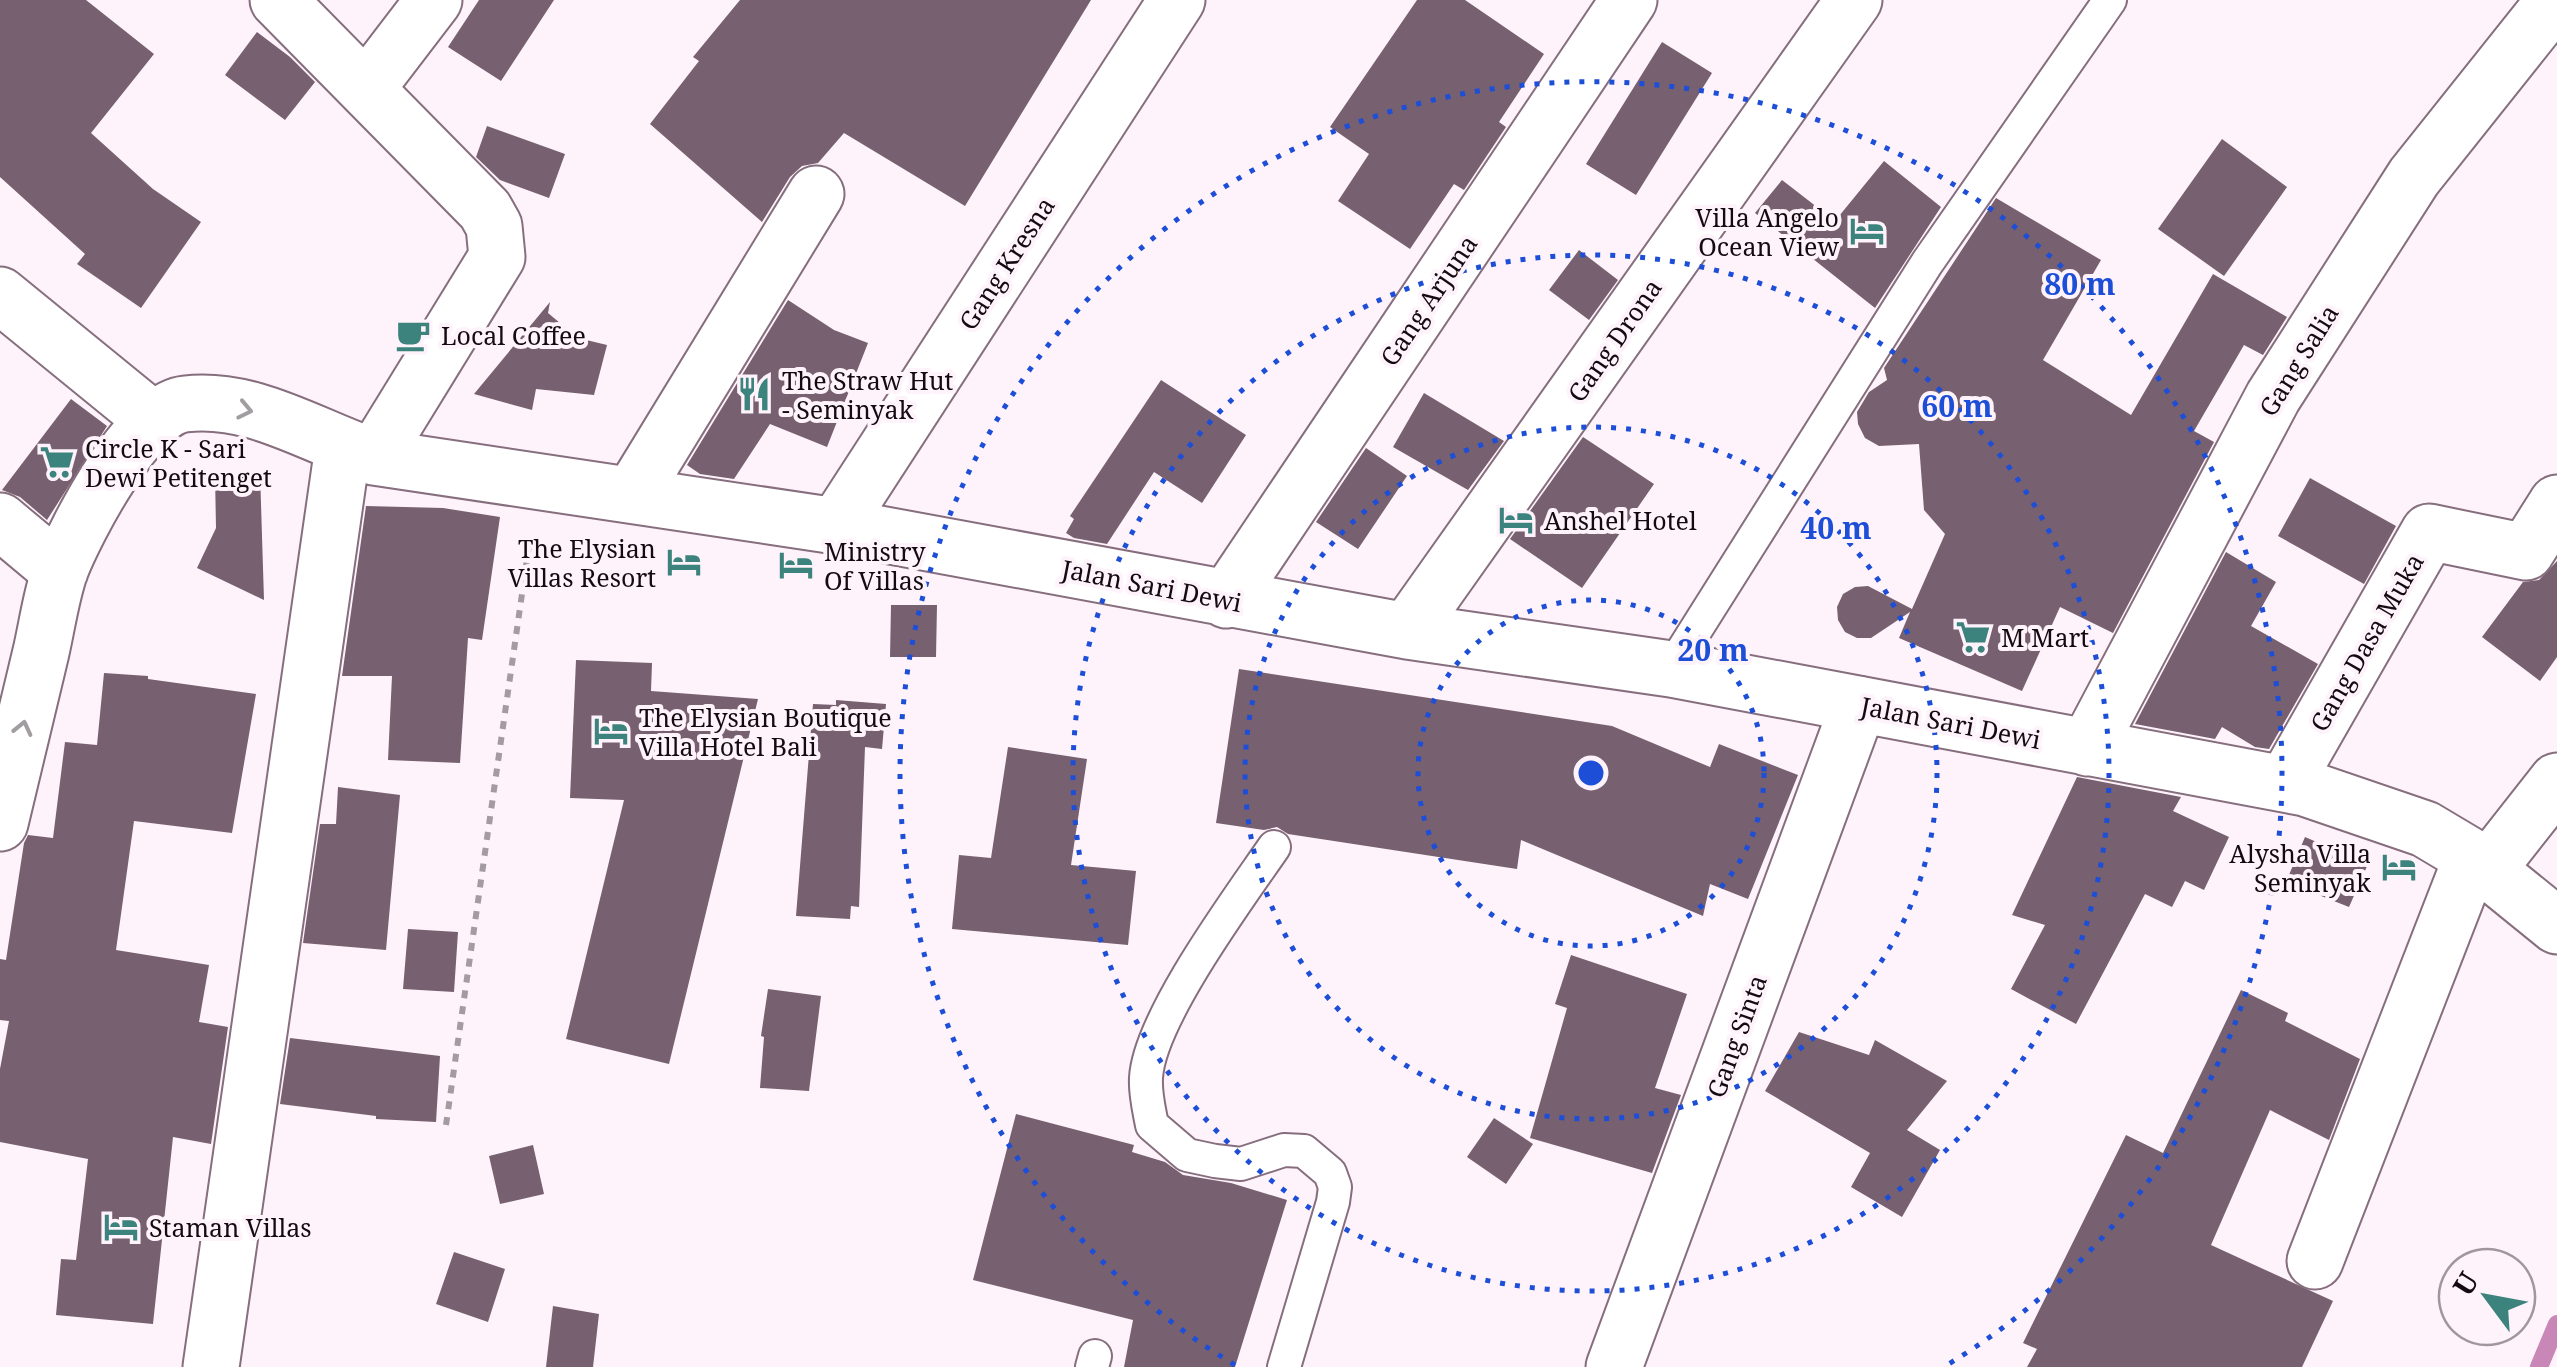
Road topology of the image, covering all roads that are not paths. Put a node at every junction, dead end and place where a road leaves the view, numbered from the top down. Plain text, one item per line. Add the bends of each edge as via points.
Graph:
1 (278, 0) edge
2 (434, 0) edge
3 (1178, 0) edge
4 (1630, 0) edge
5 (1854, 0) edge
6 (2110, 0) edge
7 (2554, 0) edge
8 (366, 89) junction
9 (816, 194) dead end
10 (0, 294) edge
11 (152, 419) junction
12 (358, 452) junction
13 (632, 495) junction
14 (2557, 503) edge
15 (0, 521) edge
16 (836, 526) junction
17 (60, 570) junction
18 (1226, 600) junction
19 (1408, 631) junction
20 (1671, 669) junction
21 (1858, 704) junction
22 (2087, 748) junction
23 (2557, 781) edge
24 (2285, 784) junction
25 (0, 823) edge
26 (1274, 846) dead end
27 (2480, 864) junction
28 (2557, 926) edge
29 (2315, 1261) dead end
30 (210, 1367) edge
31 (1284, 1367) edge
32 (1614, 1367) edge

1 - 8 street
2 - 8 street
3 - 16 street, Gang Kresna
4 - 18 street, Gang Arjuna
5 - 19 street, Gang Drona
6 - 20 lane via 1927,263
7 - 22 street, Gang Salia via 2414,177 2272,397
8 - 12 street via 485,210 497,244 487,274
9 - 13 street
10 - 11 street
11 -> 12 street, Jalan Sari Dewi via 182,404 223,406 287,419
11 - 17 street via 112,470
12 - 13 street, Jalan Sari Dewi
12 - 30 street
13 - 16 street, Jalan Sari Dewi
14 - 24 street, Gang Dasa Muka via 2526,552 2429,532
15 - 17 street
16 - 18 street, Jalan Sari Dewi
25 -> 17 street
18 - 19 street, Jalan Sari Dewi
19 - 20 street, Jalan Sari Dewi
20 - 21 street, Jalan Sari Dewi
21 - 22 street, Jalan Sari Dewi
21 - 32 street, Gang Sinta
22 - 24 street, Jalan Sari Dewi
23 - 27 street
24 - 27 street, Jalan Sari Dewi via 2425,829
26 - 31 lane via 1174,1002 1146,1077 1152,1125 1187,1156 1241,1164 1284,1150 1304,1152 1330,1173 1333,1202
27 - 28 street, Jalan Sari Dewi
27 - 29 street

